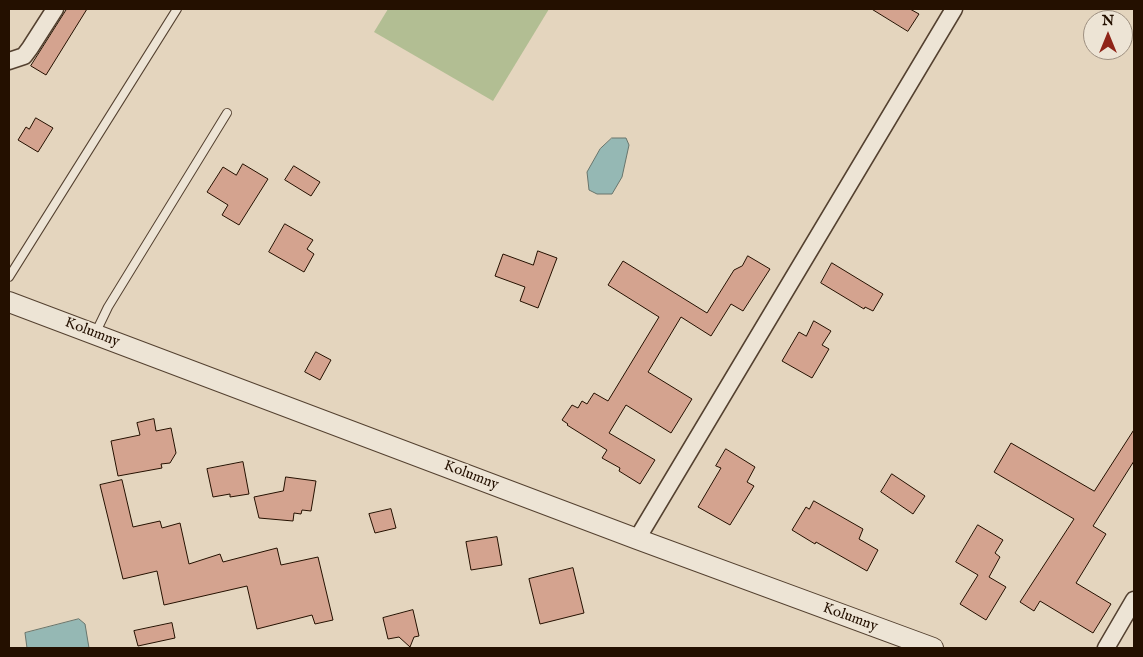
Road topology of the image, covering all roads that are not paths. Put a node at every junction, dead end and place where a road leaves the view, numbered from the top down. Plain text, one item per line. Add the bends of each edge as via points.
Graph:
1 (55, 9) edge
2 (177, 9) edge
3 (954, 9) edge
4 (9, 61) edge
5 (227, 112) dead end
6 (9, 277) edge
7 (9, 302) edge
8 (94, 334) junction
9 (637, 539) junction
10 (1134, 600) edge
11 (933, 648) edge
12 (1106, 648) edge

1 - 4 street via 24,56
2 - 6 lane
3 - 9 street
5 - 8 lane
7 - 8 street, Kolumny
8 - 9 street, Kolumny
9 - 11 street, Kolumny
10 - 12 street

